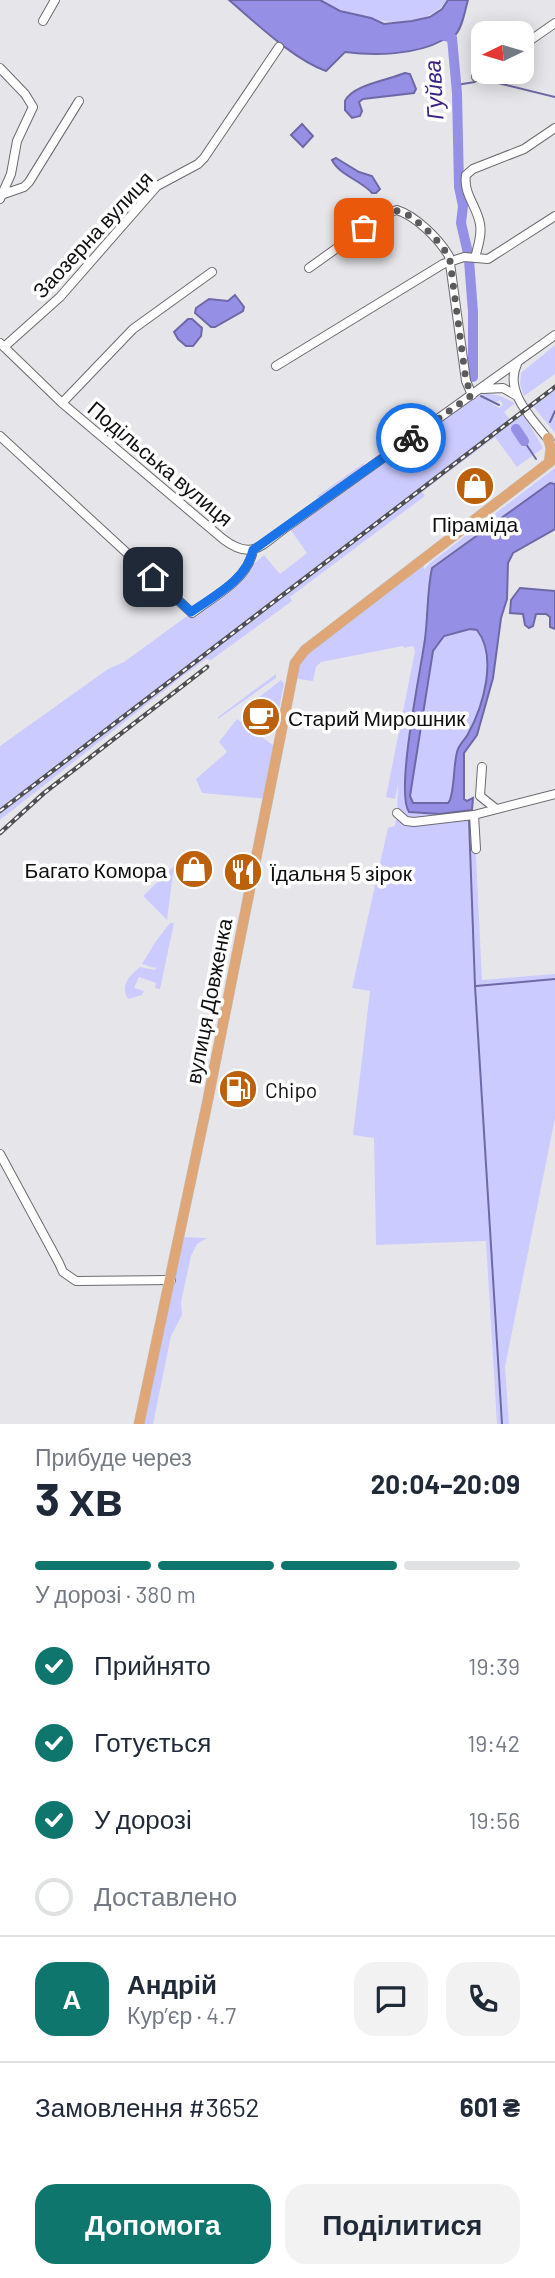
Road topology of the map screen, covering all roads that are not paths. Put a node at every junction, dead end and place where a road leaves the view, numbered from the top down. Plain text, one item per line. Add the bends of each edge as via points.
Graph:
1 (55, 0) edge
2 (43, 22) dead end
3 (555, 23) edge
4 (534, 38) edge
5 (279, 47) dead end
6 (0, 68) edge
7 (79, 101) dead end
8 (555, 128) edge
9 (1, 197) edge
10 (555, 216) edge
11 (475, 258) junction
12 (450, 261) junction
13 (309, 268) dead end
14 (212, 272) dead end
15 (555, 335) edge
16 (2, 345) edge
17 (517, 364) junction
18 (276, 366) dead end
19 (475, 393) junction
20 (518, 396) junction
21 (62, 403) junction
22 (0, 436) edge
23 (551, 440) edge
24 (555, 448) edge
25 (552, 461) edge
26 (253, 550) junction
27 (482, 767) dead end
28 (555, 794) edge
29 (495, 808) junction
30 (397, 813) dead end
31 (474, 815) junction
32 (476, 849) dead end
33 (0, 1154) edge
34 (171, 1280) junction
35 (139, 1424) edge

1 - 2 street
3 - 4 street
5 - 16 street, Заозерна вулиця via 204,158 157,186 60,297
6 - 9 street via 33,107 17,141
7 - 9 street via 29,182
8 - 11 street via 466,175 467,192 480,224
10 - 11 street via 491,258
11 - 12 street
12 - 13 street via 437,241 397,210 378,218
12 - 18 street
12 - 19 street via 466,381
14 - 21 street via 133,329
15 - 17 street
16 - 21 street, Подільська вулиця
17 - 19 street
17 - 20 street via 512,380
19 - 20 street via 497,387
19 - 26 street
20 - 23 street
21 - 26 street, Подільська вулиця via 233,547
22 - 26 street via 191,612 237,579
23 - 24 street
23 - 25 main road
25 - 34 main road, вулиця Довженка via 305,650 295,663
27 - 29 street via 480,796
28 - 29 street
29 - 31 street
30 - 31 street via 414,822
31 - 32 street
33 - 34 street via 70,1278 84,1282
34 - 35 main road, вулиця Довженка

